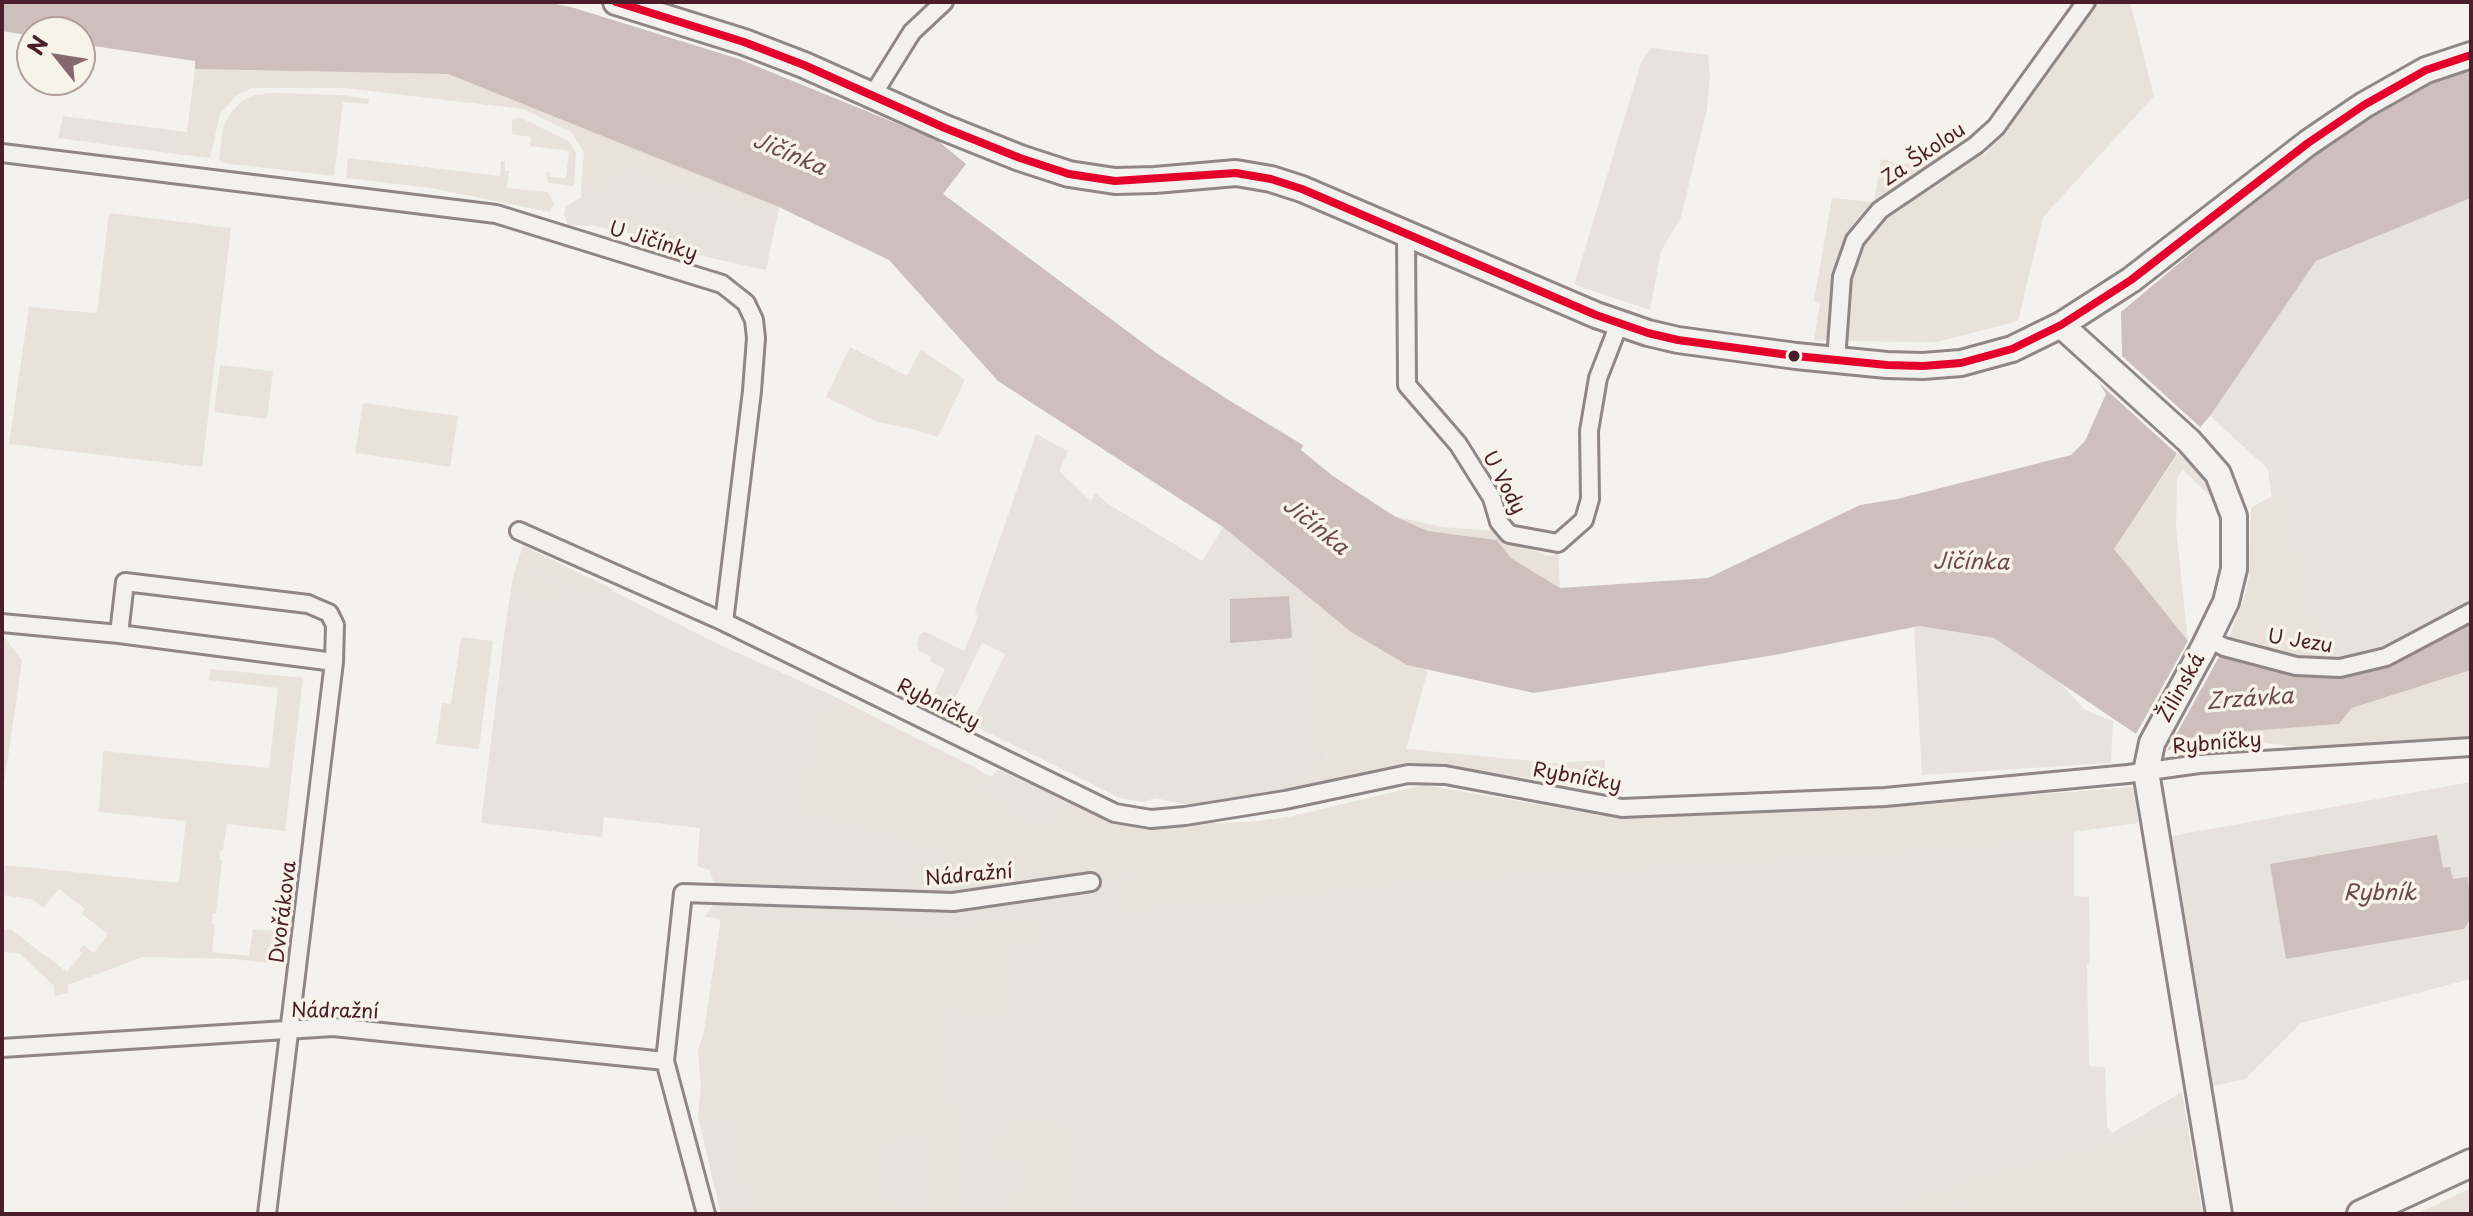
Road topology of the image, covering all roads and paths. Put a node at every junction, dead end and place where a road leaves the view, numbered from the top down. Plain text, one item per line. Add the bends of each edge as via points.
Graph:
1 (616, 2) edge
2 (944, 2) edge
3 (2086, 2) edge
4 (2471, 55) edge
5 (872, 96) junction
6 (2, 153) edge
7 (1406, 234) junction
8 (1619, 324) junction
9 (2061, 325) junction
10 (1836, 360) junction
11 (519, 531) dead end
12 (2471, 612) edge
13 (724, 622) junction
14 (2, 623) edge
15 (119, 634) junction
16 (2206, 644) junction
17 (334, 662) junction
18 (2471, 747) edge
19 (2146, 772) junction
20 (1091, 882) dead end
21 (290, 1030) junction
22 (2, 1048) edge
23 (665, 1061) junction
24 (2471, 1163) edge
25 (267, 1214) edge
26 (706, 1214) edge
27 (2219, 1214) edge
28 (2361, 1214) edge

1 - 5 street via 744,42
2 - 5 street via 912,32
3 - 10 street, Za Školou via 1996,127 1880,210 1855,240 1842,277
4 - 9 street via 2426,70 2364,105 2131,280
5 - 7 street via 1069,174 1115,181 1236,173 1271,179
6 - 13 street, U Jičínky via 496,214 722,284 746,303 756,338
7 - 8 street
7 - 8 street, U Vody via 1407,385 1458,444 1509,534 1558,543 1584,520 1598,378
8 - 10 street via 1678,340
9 - 10 street via 2012,349 1961,363 1899,366
9 - 16 street, Žilinská via 2218,474 2234,516 2234,569 2226,602
11 - 13 street
12 - 16 street, U Jezu via 2386,657 2340,668 2296,666
13 - 19 street, Rybníčky via 1115,813 1151,819 1285,800 1408,774 1445,775 1622,808 1885,797
14 - 15 street
15 - 17 street
15 - 17 street, Dvořákova via 125,582 293,602 329,613 335,625
16 - 19 street, Žilinská via 2152,743
17 - 21 street, Dvořákova
18 - 19 street, Rybníčky
19 - 27 street, Žilinská
20 - 23 street, Nádražní via 953,902 683,893
21 - 22 street, Nádražní
21 - 23 street, Nádražní via 333,1027
21 - 25 street, Dvořákova
23 - 26 street, Nádražní
24 - 28 main road

